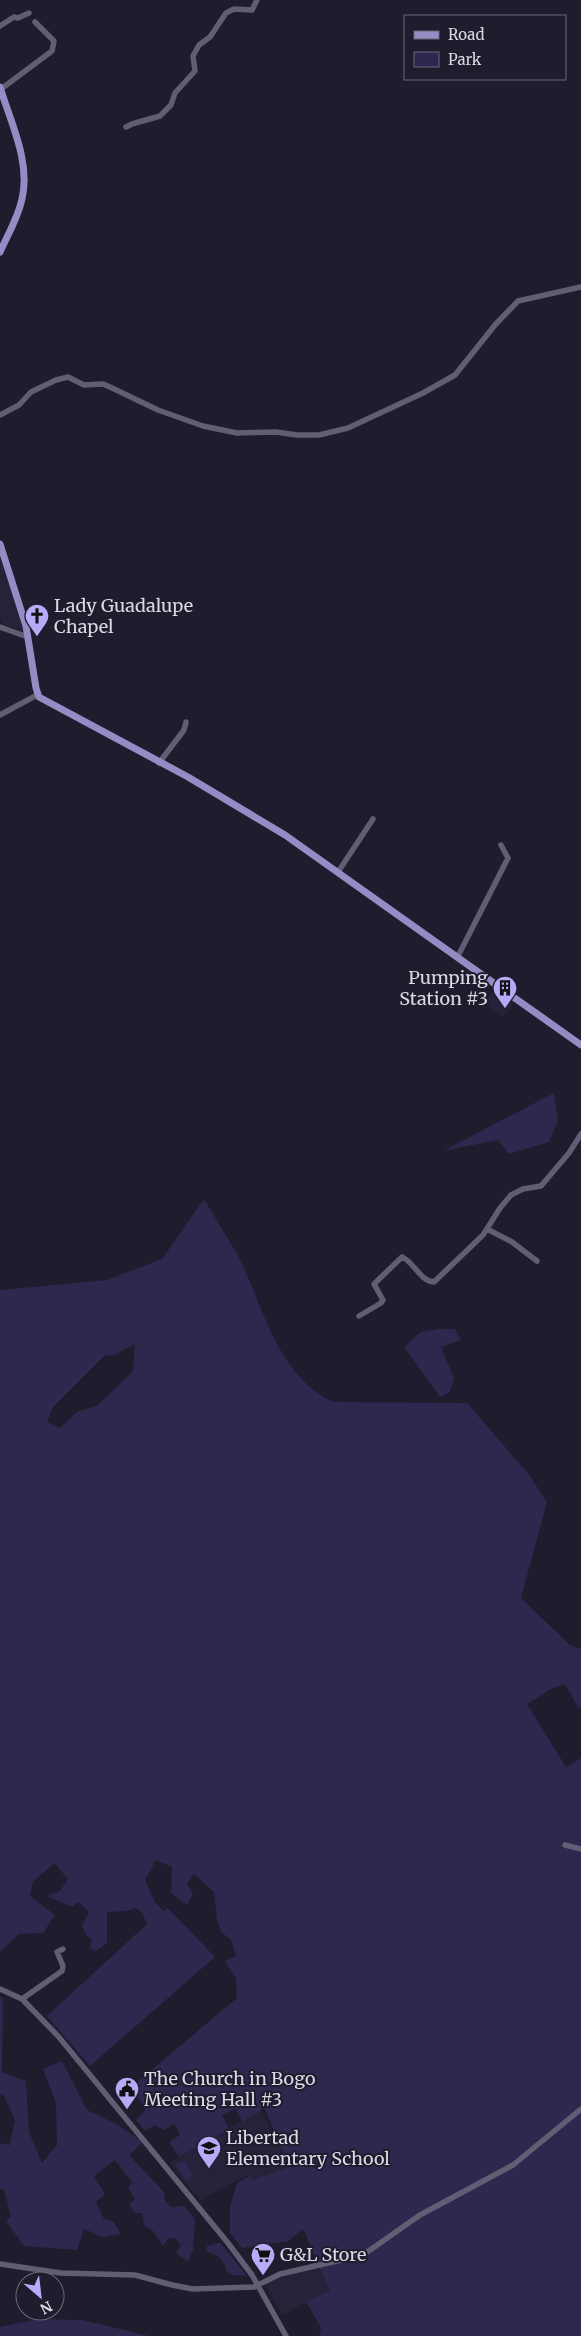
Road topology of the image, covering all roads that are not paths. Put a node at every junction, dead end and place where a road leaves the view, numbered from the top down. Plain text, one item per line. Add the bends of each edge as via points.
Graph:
1 (258, 0) edge
2 (29, 13) dead end
3 (35, 22) dead end
4 (0, 26) edge
5 (0, 88) edge
6 (126, 127) dead end
7 (0, 252) edge
8 (581, 287) edge
9 (0, 415) edge
10 (0, 544) edge
11 (0, 627) edge
12 (28, 637) junction
13 (37, 695) junction
14 (0, 715) edge
15 (186, 722) dead end
16 (159, 763) junction
17 (372, 819) dead end
18 (501, 845) dead end
19 (338, 872) junction
20 (458, 956) junction
21 (581, 1045) edge
22 (581, 1134) edge
23 (487, 1229) junction
24 (537, 1261) dead end
25 (359, 1316) dead end
26 (565, 1845) dead end
27 (581, 1849) edge
28 (63, 1949) dead end
29 (0, 1990) edge
30 (22, 1999) junction
31 (581, 2109) edge
32 (0, 2264) edge
33 (257, 2285) junction
34 (286, 2336) edge

1 - 6 street via 252,10 234,9 226,13 210,37 199,44 193,56 195,71 174,93 166,111
2 - 4 street
3 - 5 street via 54,41 52,51
5 - 7 main road via 25,180 17,216
8 - 9 street via 518,301 455,375 348,428 319,435 237,433 203,426 158,410 103,384 84,385 68,378 30,392 19,405
10 - 12 main road
11 - 12 street
12 - 13 main road
13 - 14 street
13 - 16 main road
15 - 16 street via 184,730
16 - 19 main road via 256,818
17 - 19 street
18 - 20 street via 508,858
19 - 20 main road
20 - 21 main road via 502,992
22 - 23 street via 540,1186 523,1189 512,1196
23 - 24 street via 512,1242
23 - 25 street via 434,1282 427,1280 405,1258 396,1260 374,1284 383,1300
26 - 27 street
28 - 30 street via 58,1952 62,1972
29 - 30 street
30 - 33 street via 58,2036 211,2222
31 - 33 street via 513,2165 420,2215 363,2254 280,2274
32 - 33 street via 61,2273 135,2274 193,2288 233,2289
33 - 34 street

